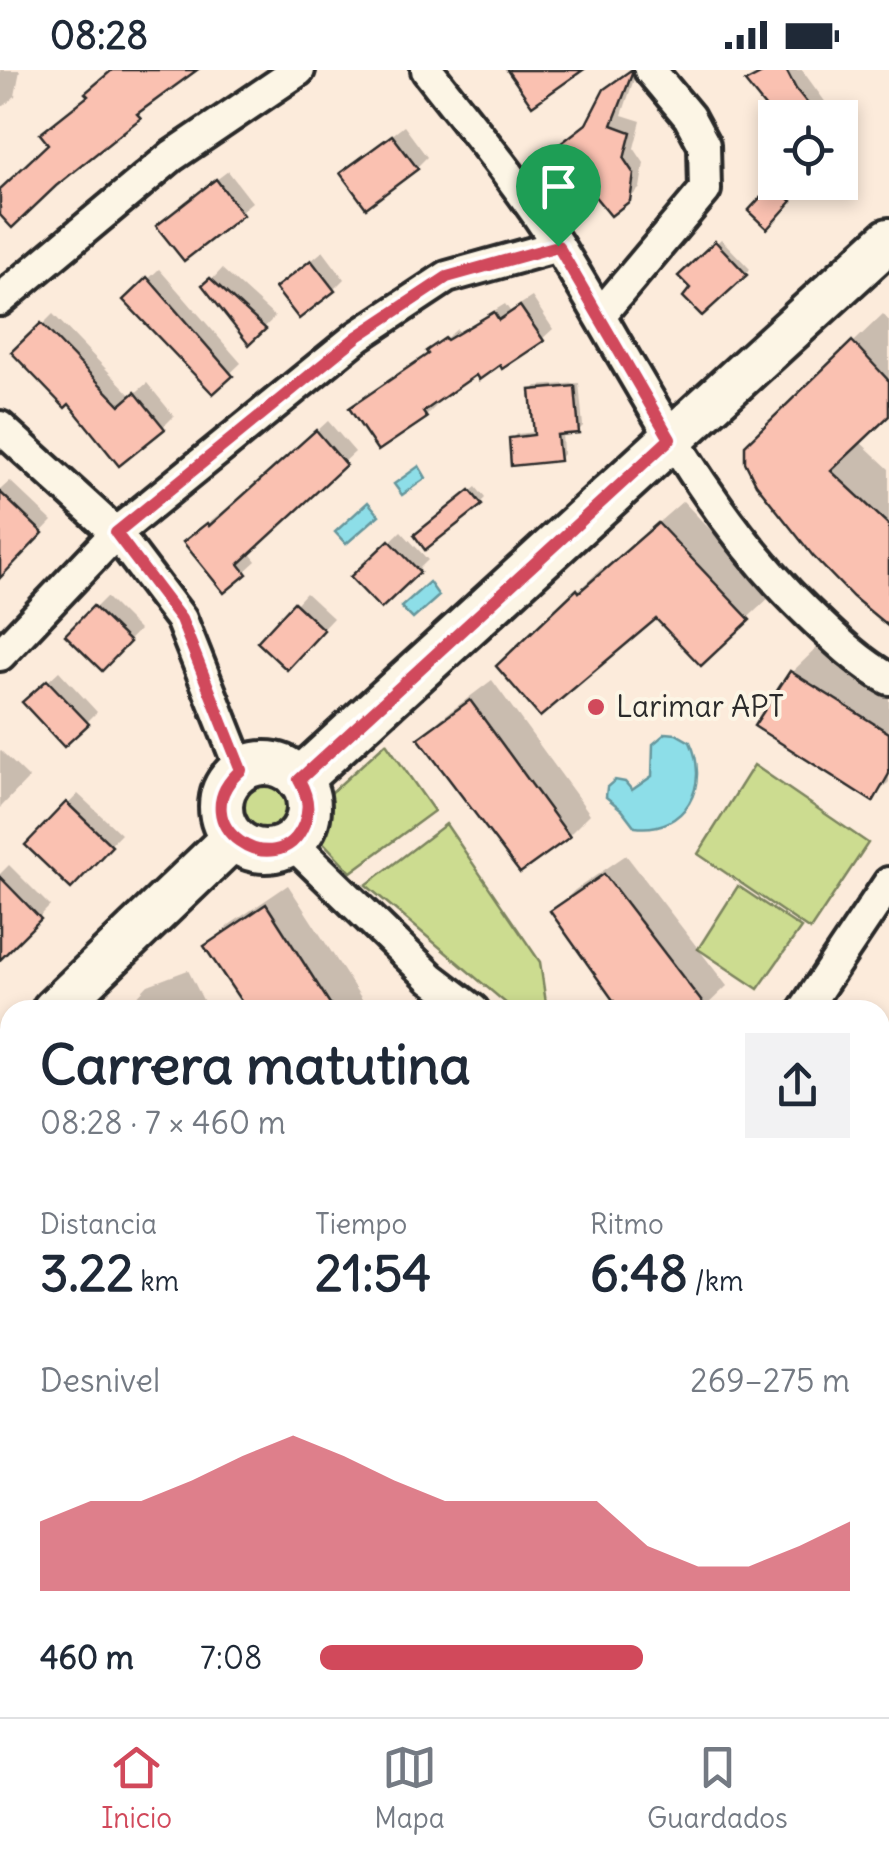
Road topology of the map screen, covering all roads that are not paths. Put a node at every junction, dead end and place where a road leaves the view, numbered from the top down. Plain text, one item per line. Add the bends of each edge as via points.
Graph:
1 (300, 70) edge
2 (427, 70) edge
3 (650, 70) edge
4 (889, 240) edge
5 (558, 246) junction
6 (0, 300) edge
7 (600, 314) junction
8 (0, 427) edge
9 (670, 439) junction
10 (116, 533) junction
11 (0, 654) edge
12 (889, 679) edge
13 (241, 770) junction
14 (299, 780) junction
15 (233, 838) junction
16 (291, 842) junction
17 (889, 883) edge
18 (64, 1000) edge
19 (460, 1000) edge
20 (811, 1000) edge

1 - 6 street via 172,156
2 - 5 street
3 - 7 street via 704,145 705,190
4 - 9 street
5 - 7 street
5 - 10 street via 447,277 358,336
7 - 9 street
8 - 10 street
9 - 12 street via 736,536 779,585 859,662
9 - 14 street
10 - 11 street
10 - 13 street via 181,619
13 - 14 street via 272,764
13 - 15 street via 221,802
14 - 16 street via 308,806
15 - 16 street via 255,850
15 - 18 street
16 - 19 street
17 - 20 street

